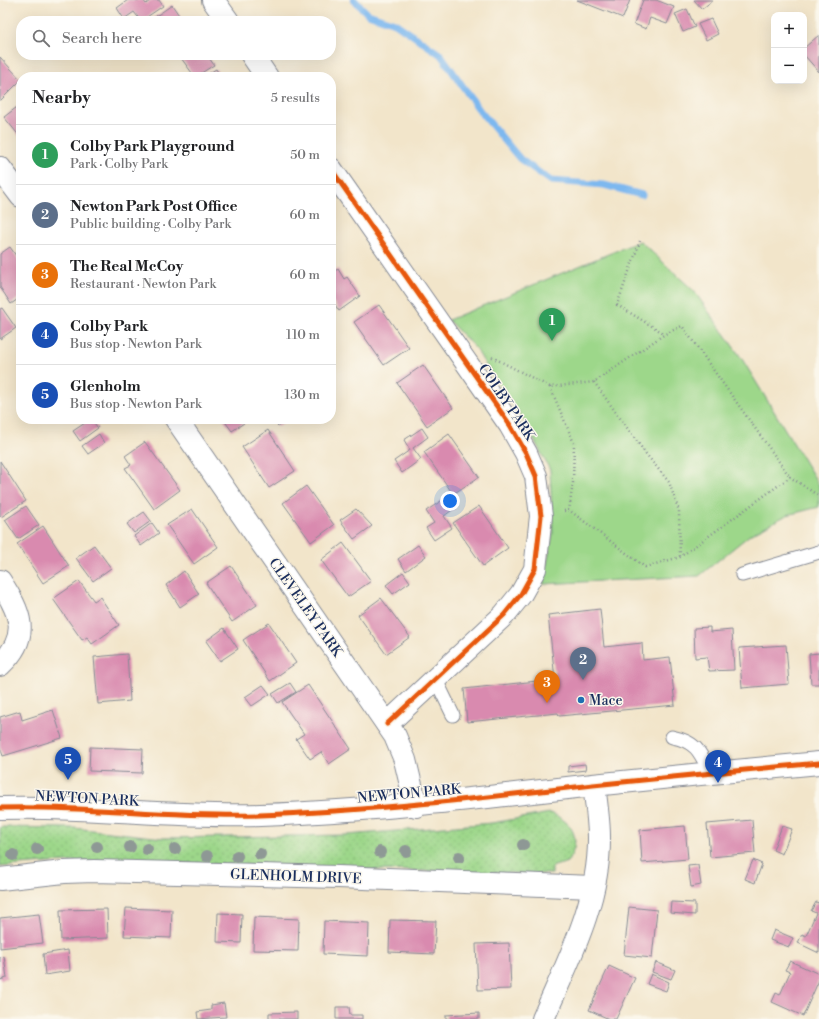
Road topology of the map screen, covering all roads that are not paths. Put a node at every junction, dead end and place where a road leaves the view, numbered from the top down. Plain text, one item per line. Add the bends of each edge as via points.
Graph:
1 (213, 0) edge
2 (224, 16) edge
3 (255, 60) edge
4 (264, 72) edge
5 (0, 168) edge
6 (336, 176) edge
7 (16, 189) edge
8 (179, 424) edge
9 (819, 552) edge
10 (742, 575) dead end
11 (0, 581) edge
12 (0, 665) edge
13 (435, 678) junction
14 (453, 715) dead end
15 (388, 724) junction
16 (672, 737) dead end
17 (819, 763) edge
18 (710, 773) junction
19 (594, 785) junction
20 (416, 806) junction
21 (0, 808) edge
22 (0, 879) edge
23 (593, 887) junction
24 (543, 1019) edge

1 - 2 street
3 - 4 street
5 - 7 street
6 - 13 street, COLBY PARK via 510,425 536,476 540,516 535,569 521,594 504,615
8 - 15 street, CLEVELEY PARK
9 - 10 lane
11 - 12 street via 14,603 20,621 18,639 10,656
13 - 14 lane
13 - 15 street, COLBY PARK
15 - 20 street, CLEVELEY PARK via 405,760
16 - 18 lane via 693,744
17 - 18 street, NEWTON PARK
18 - 19 street, NEWTON PARK
19 - 20 street, NEWTON PARK
19 - 23 street via 599,837
20 - 21 street, NEWTON PARK via 258,815 176,815 30,807
22 - 23 street, GLENHOLM DRIVE via 102,871
23 - 24 street via 583,927

